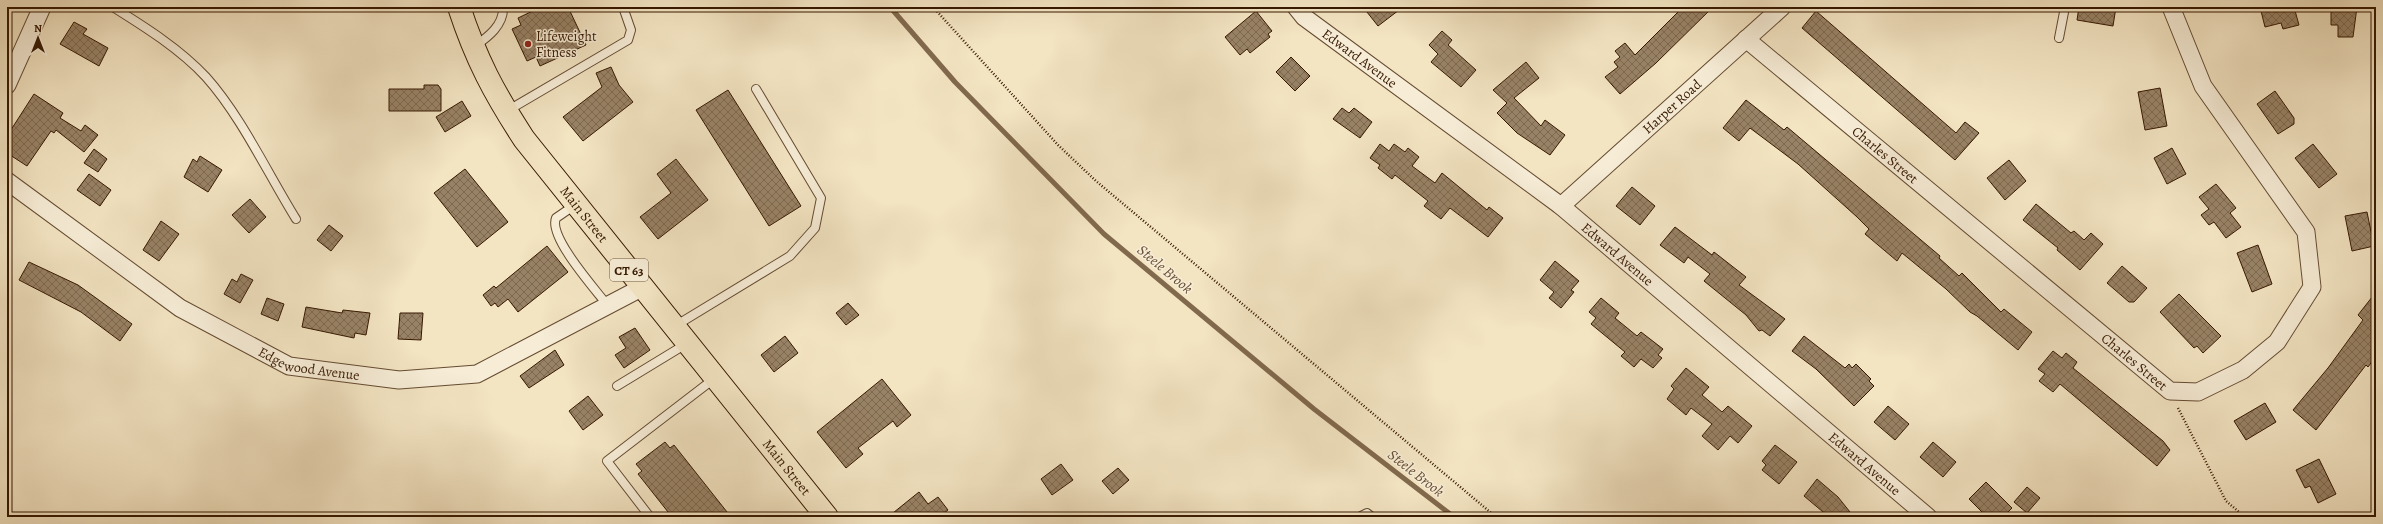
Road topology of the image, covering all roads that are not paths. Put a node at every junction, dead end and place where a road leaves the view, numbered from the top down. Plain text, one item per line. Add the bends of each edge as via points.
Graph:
1 (42, 7) edge
2 (113, 7) edge
3 (459, 7) edge
4 (502, 7) edge
5 (624, 7) edge
6 (1296, 7) edge
7 (1782, 7) edge
8 (2065, 7) edge
9 (2171, 7) edge
10 (2059, 38) dead end
11 (1746, 39) junction
12 (472, 48) junction
13 (7, 85) edge
14 (756, 89) dead end
15 (506, 112) junction
16 (7, 181) edge
17 (576, 205) junction
18 (1561, 206) junction
19 (296, 219) dead end
20 (643, 287) junction
21 (608, 306) junction
22 (675, 326) junction
23 (688, 342) junction
24 (715, 377) junction
25 (617, 386) dead end
26 (650, 517) edge
27 (827, 517) edge
28 (1358, 517) edge
29 (1372, 517) edge
30 (1928, 517) edge

1 - 13 street
2 - 19 lane via 175,50 206,78 239,122
3 - 12 main road, Main Street / CT 63
4 - 12 lane via 503,15 499,23 485,39
5 - 15 lane via 631,30 628,40
6 - 18 street, Edward Avenue via 1304,17
7 - 11 street, Harper Road
8 - 10 lane
9 - 11 street, Charles Street via 2203,86 2306,232 2312,287 2277,342 2243,370 2198,392 2170,391
11 - 18 street, Harper Road
12 - 15 main road, Main Street / CT 63
14 - 22 lane via 821,198 815,228 790,256
15 - 17 main road, Main Street / CT 63
16 - 21 street, Edgewood Avenue via 180,308 289,366 399,380 477,374
17 - 20 main road, Main Street / CT 63
17 - 21 lane via 556,218 556,228 566,250
18 - 30 street, Edward Avenue
20 - 21 street, Edgewood Avenue
20 - 22 main road, Main Street / CT 63
22 - 23 main road, Main Street / CT 63
23 - 24 main road, Main Street / CT 63
23 - 25 lane
24 - 26 lane via 607,461
24 - 27 main road, Main Street / CT 63
28 - 29 lane via 1367,513

